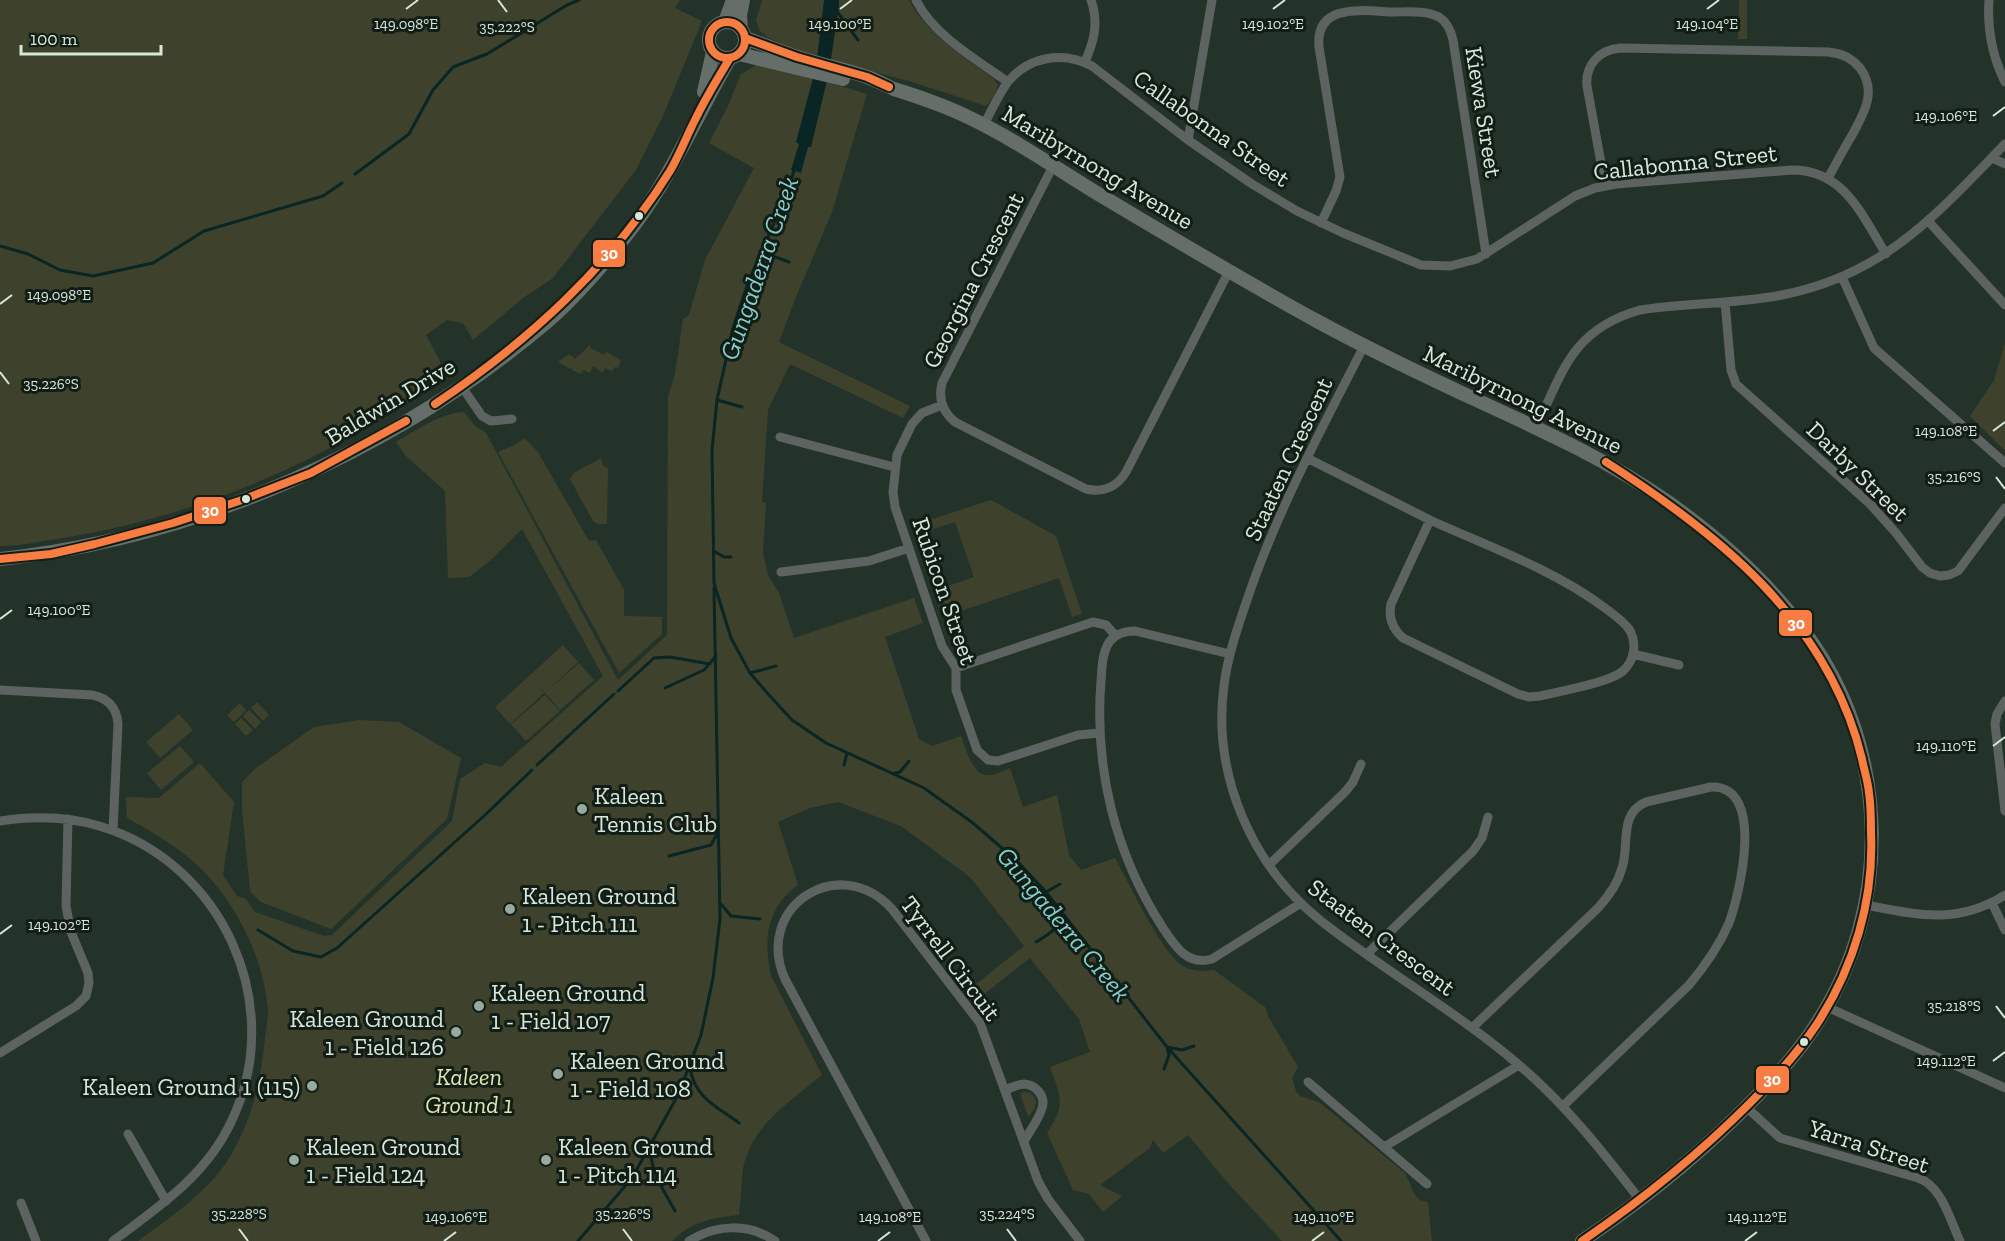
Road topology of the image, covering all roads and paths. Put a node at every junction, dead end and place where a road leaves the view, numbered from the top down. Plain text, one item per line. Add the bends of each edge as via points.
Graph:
1 (733, 0) edge
2 (743, 0) edge
3 (916, 0) edge
4 (1091, 0) edge
5 (1212, 0) edge
6 (1989, 0) edge
7 (724, 22) junction
8 (743, 33) junction
9 (713, 52) junction
10 (734, 56) junction
11 (796, 62) junction
12 (1085, 62) junction
13 (1008, 82) junction
14 (2005, 82) edge
15 (695, 120) junction
16 (984, 125) junction
17 (1188, 140) junction
18 (2005, 144) edge
19 (1992, 158) junction
20 (2005, 164) edge
21 (1053, 166) junction
22 (1828, 178) junction
23 (1605, 185) junction
24 (1929, 222) junction
25 (1321, 223) junction
26 (1486, 254) junction
27 (1886, 254) junction
28 (1229, 272) junction
29 (1842, 277) junction
30 (1725, 302) junction
31 (2005, 305) edge
32 (1364, 346) junction
33 (462, 387) junction
34 (942, 405) junction
35 (512, 419) dead end
36 (1536, 428) junction
37 (780, 437) dead end
38 (1307, 458) junction
39 (2005, 463) edge
40 (894, 467) junction
41 (2005, 508) edge
42 (1430, 520) junction
43 (909, 548) junction
44 (0, 559) edge
45 (781, 572) dead end
46 (1116, 636) junction
47 (1230, 654) junction
48 (1633, 654) junction
49 (1679, 665) dead end
50 (956, 668) junction
51 (0, 690) edge
52 (2005, 701) edge
53 (1100, 733) junction
54 (1360, 764) dead end
55 (2005, 811) edge
56 (1488, 817) dead end
57 (68, 819) junction
58 (0, 821) edge
59 (113, 831) junction
60 (1269, 865) junction
61 (2005, 895) edge
62 (1301, 903) junction
63 (1992, 903) junction
64 (1866, 905) junction
65 (2005, 930) edge
66 (1367, 954) junction
67 (1827, 1007) junction
68 (1472, 1028) junction
69 (0, 1053) edge
70 (1519, 1065) junction
71 (1308, 1082) dead end
72 (2005, 1088) edge
73 (1005, 1090) junction
74 (1563, 1106) junction
75 (1746, 1107) junction
76 (128, 1134) dead end
77 (1024, 1142) junction
78 (1384, 1147) junction
79 (1427, 1184) dead end
80 (1640, 1200) junction
81 (166, 1201) junction
82 (21, 1203) dead end
83 (36, 1241) edge
84 (113, 1241) edge
85 (689, 1241) edge
86 (776, 1241) edge
87 (926, 1241) edge
88 (1080, 1241) edge
89 (1582, 1241) edge
90 (1960, 1241) edge

1 - 7 street
2 - 8 street
3 - 13 street via 936,28
4 - 12 street via 1095,34
5 - 17 street
6 - 14 street via 1991,46
7 - 8 street via 731,22
7 - 9 street via 711,31
8 - 10 street via 745,44
8 - 11 street, Maribyrnong Avenue
9 - 10 street via 723,58
9 - 15 street, Baldwin Drive
10 - 11 street, Maribyrnong Avenue
10 - 15 street, Baldwin Drive
11 - 16 street, Maribyrnong Avenue via 931,101
12 - 13 street, Callabonna Street via 1047,58 1025,67
12 - 17 street, Callabonna Street
13 - 16 street, Callabonna Street
15 - 33 street, Baldwin Drive via 665,179 594,274 549,320
16 - 21 street, Maribyrnong Avenue
17 - 25 street, Callabonna Street via 1252,184
18 - 19 street
19 - 20 street
19 - 24 street
21 - 28 street, Maribyrnong Avenue
21 - 34 street, Georgina Crescent via 944,378
22 - 23 street, Callabonna Street via 1792,170
22 - 23 street via 1868,102 1865,76 1847,57 1828,52 1620,48 1596,58 1587,76
22 - 27 street, Callabonna Street via 1847,193
23 - 26 street, Callabonna Street via 1575,196
24 - 27 street
24 - 31 street
25 - 26 street, Callabonna Street via 1421,265 1459,265
25 - 26 street, Kiewa Street via 1340,177 1319,47 1323,27 1333,16 1347,10 1428,13 1443,21 1453,40
27 - 29 street
28 - 32 street, Maribyrnong Avenue
28 - 34 street, Georgina Crescent via 1126,472 1112,487 1096,491 1081,487 960,425
29 - 30 street via 1783,295
29 - 39 street via 1874,348
30 - 36 street via 1640,310 1603,324 1573,352
30 - 41 street, Darby Street via 1731,370 1736,384 1870,504 1930,573 1940,576 1958,571
32 - 36 street, Maribyrnong Avenue
32 - 38 street, Staaten Crescent
33 - 35 street via 482,416 490,421
33 - 44 street, Baldwin Drive via 311,473 256,495 173,523 51,554
34 - 40 street, Rubicon Street via 916,418
36 - 64 street, Maribyrnong Avenue via 1629,476 1694,522 1735,556 1814,645 1842,696 1866,770 1872,847
37 - 40 street
38 - 42 street
38 - 47 street, Staaten Crescent via 1265,549
40 - 43 street, Rubicon Street via 894,502
42 - 48 street via 1548,573 1594,600 1626,626 1633,639
42 - 48 street via 1391,604 1393,626 1403,638 1529,697 1614,676 1626,667
43 - 45 street via 869,561
43 - 50 street, Rubicon Street via 942,646
46 - 47 street via 1135,631
46 - 50 street via 1106,625 1093,622
46 - 53 street via 1105,654
47 - 60 street, Staaten Crescent via 1222,722 1228,772 1244,820
48 - 49 street
50 - 53 street, Rubicon Street via 956,690 975,747 988,760 998,761 1078,735
51 - 59 street via 92,695 113,706 118,724
52 - 55 street via 1995,724
53 - 62 street via 1107,791 1123,848 1147,901 1182,954 1194,960 1212,959
54 - 60 street via 1346,792
56 - 66 street via 1473,851
57 - 58 street
57 - 59 street
57 - 69 street via 66,906 73,938 88,973 88,992 76,1006
59 - 81 street via 167,860 205,897 233,942 250,1001 250,1062 238,1106 209,1159
60 - 62 street, Staaten Crescent
61 - 63 street
62 - 66 street, Staaten Crescent
63 - 64 street via 1962,914 1941,916 1920,916
63 - 65 street
64 - 67 street, Maribyrnong Avenue via 1851,958
66 - 68 street, Staaten Crescent
67 - 72 street
67 - 75 street, Maribyrnong Avenue via 1797,1052
68 - 70 street, Staaten Crescent
68 - 74 street via 1610,893 1625,859 1627,822 1637,806 1711,787 1733,794 1742,811 1743,868 1733,911 1715,950 1689,985
70 - 74 street, Staaten Crescent
70 - 78 street
71 - 78 street
73 - 77 street, Tyrrell Circuit
73 - 77 street via 1023,1084 1033,1087 1042,1097 1040,1115
73 - 87 street, Tyrrell Circuit via 974,1015 887,903 866,889 842,884 817,889 796,903 778,939 782,972
74 - 80 street, Staaten Crescent
75 - 80 street, Maribyrnong Avenue
75 - 90 street, Yarra Street via 1780,1138 1928,1182
76 - 81 street
77 - 88 street, Tyrrell Circuit via 1042,1191
78 - 79 street
80 - 89 street, Maribyrnong Avenue
81 - 84 street
82 - 83 street
85 - 86 street via 708,1232 735,1228 753,1230

